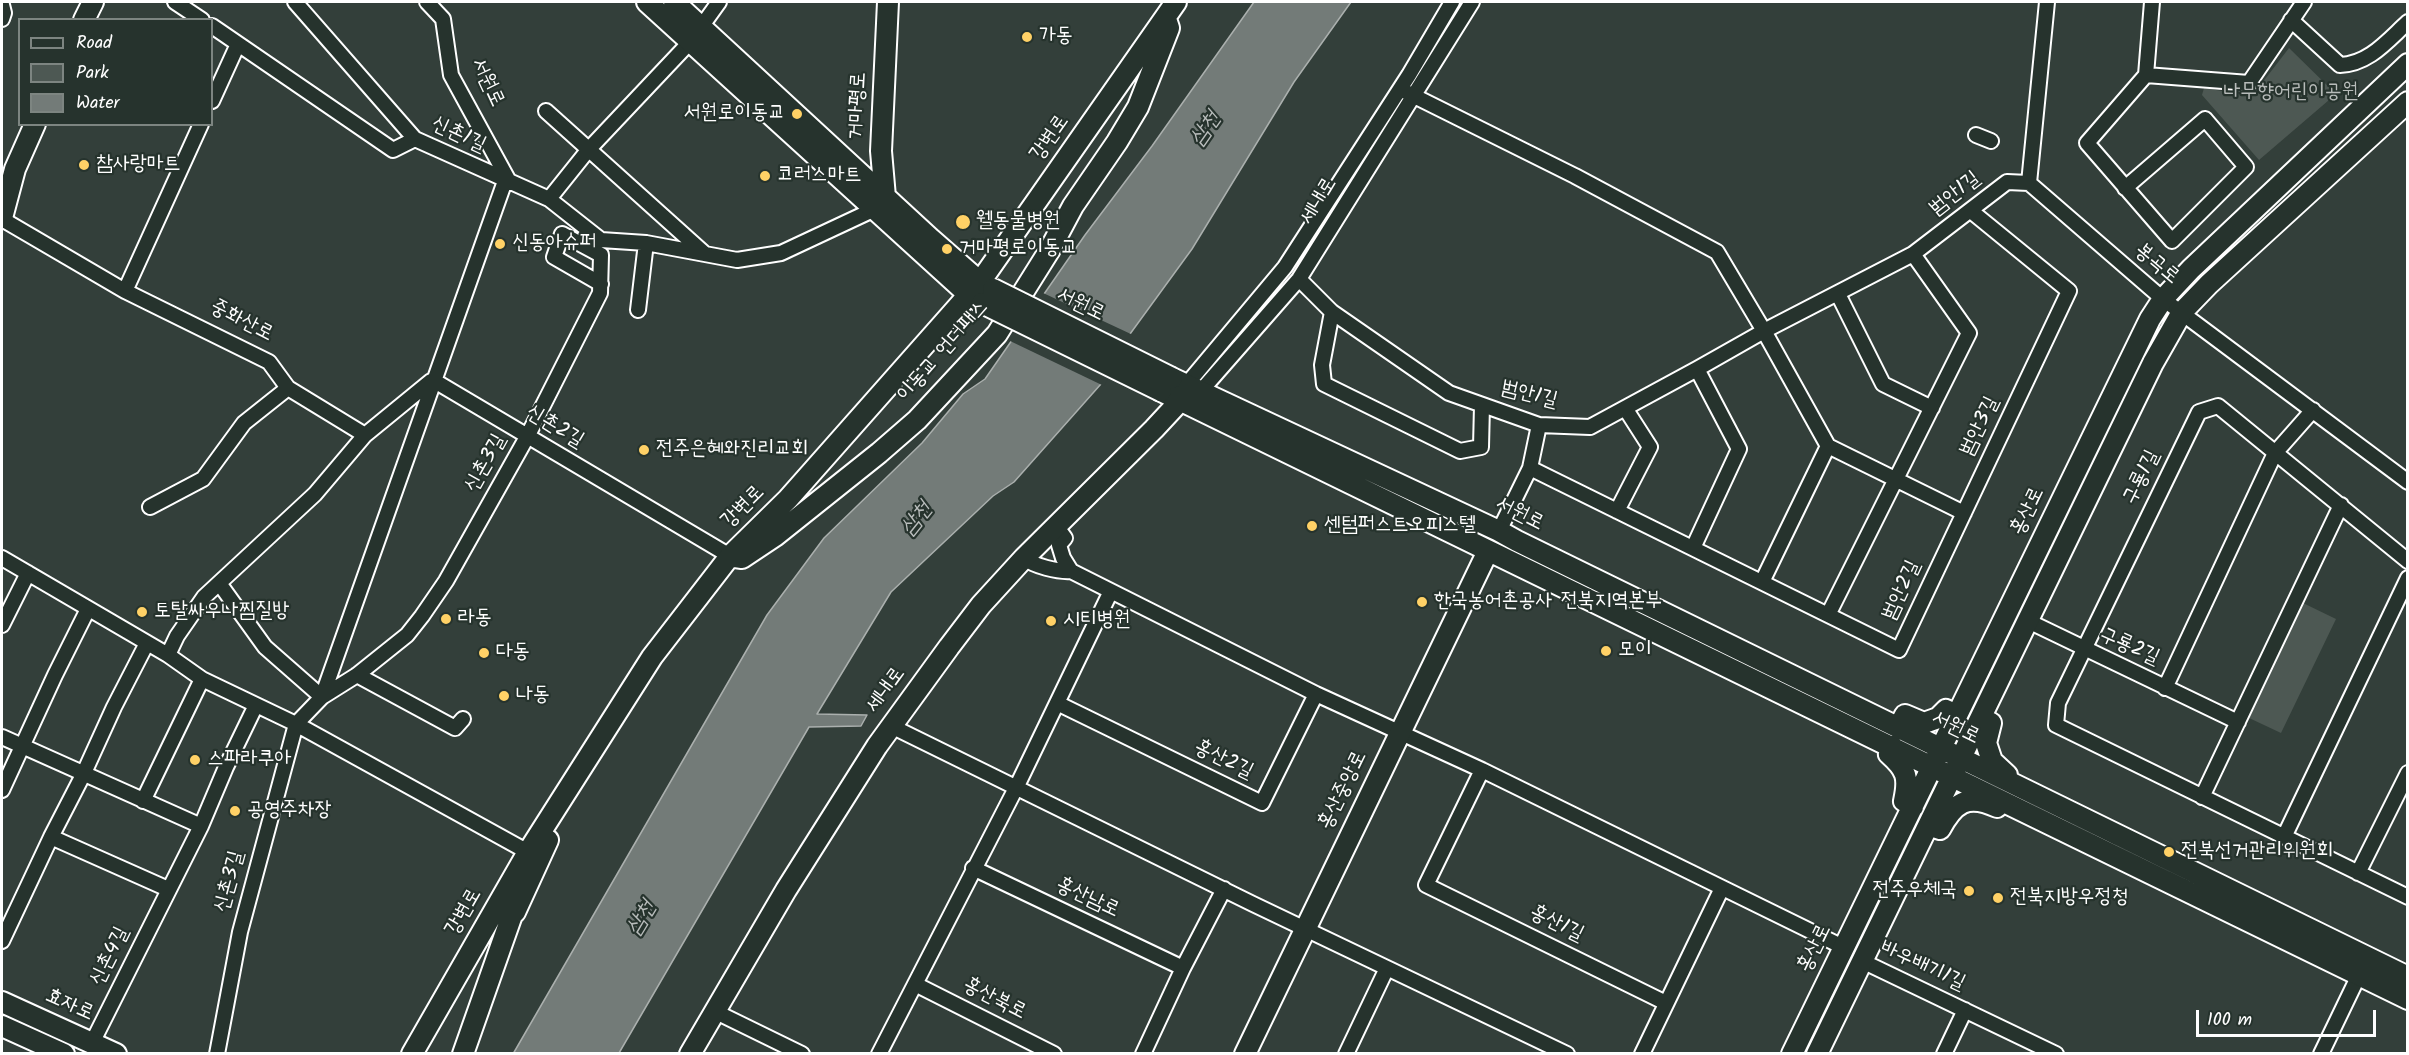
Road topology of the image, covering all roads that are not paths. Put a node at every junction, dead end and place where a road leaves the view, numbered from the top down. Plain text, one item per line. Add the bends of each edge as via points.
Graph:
1 (93, 2) edge
2 (176, 2) edge
3 (296, 2) edge
4 (427, 2) edge
5 (647, 2) edge
6 (674, 2) edge
7 (719, 2) edge
8 (888, 2) edge
9 (1452, 2) edge
10 (1472, 2) edge
11 (2047, 2) edge
12 (2152, 2) edge
13 (2304, 2) edge
14 (2, 5) edge
15 (1171, 9) edge
16 (85, 18) edge
17 (199, 18) edge
18 (2, 19) edge
19 (2291, 20) junction
20 (2408, 22) edge
21 (213, 27) edge
22 (696, 34) junction
23 (238, 44) junction
24 (2408, 64) edge
25 (2146, 75) junction
26 (1400, 89) junction
27 (1413, 97) junction
28 (213, 99) edge
29 (2408, 102) edge
30 (546, 111) dead end
31 (34, 126) edge
32 (200, 126) edge
33 (1976, 135) dead end
34 (414, 139) junction
35 (1991, 141) dead end
36 (589, 149) junction
37 (881, 151) junction
38 (850, 165) junction
39 (8, 166) edge
40 (507, 182) junction
41 (2029, 183) junction
42 (2126, 188) junction
43 (549, 199) junction
44 (880, 203) junction
45 (1971, 211) junction
46 (564, 212) junction
47 (2, 219) edge
48 (562, 234) junction
49 (646, 243) junction
50 (705, 254) junction
51 (1913, 254) junction
52 (1299, 279) junction
53 (600, 284) junction
54 (124, 291) junction
55 (981, 292) junction
56 (1838, 294) junction
57 (2163, 299) junction
58 (638, 310) dead end
59 (1332, 312) junction
60 (2182, 312) junction
61 (1764, 331) junction
62 (1698, 369) junction
63 (433, 380) junction
64 (288, 388) junction
65 (1180, 389) junction
66 (1482, 405) junction
67 (1625, 408) junction
68 (1932, 408) junction
69 (2313, 410) junction
70 (1539, 425) junction
71 (365, 435) junction
72 (526, 437) junction
73 (1828, 446) junction
74 (2275, 453) junction
75 (1530, 468) junction
76 (1896, 480) junction
77 (2408, 482) edge
78 (2341, 505) junction
79 (150, 507) dead end
80 (1617, 511) junction
81 (1964, 513) junction
82 (1057, 527) junction
83 (1499, 531) junction
84 (1693, 548) junction
85 (1488, 551) junction
86 (730, 556) junction
87 (2, 558) edge
88 (1024, 558) junction
89 (2408, 561) edge
90 (1071, 571) junction
91 (28, 573) junction
92 (2408, 578) edge
93 (1762, 582) junction
94 (219, 583) junction
95 (1111, 591) junction
96 (88, 609) junction
97 (1828, 615) junction
98 (2028, 621) junction
99 (2, 625) edge
100 (147, 643) junction
101 (2084, 648) junction
102 (168, 655) junction
103 (357, 675) junction
104 (202, 679) junction
105 (2165, 688) junction
106 (1316, 694) junction
107 (322, 697) junction
108 (1057, 703) junction
109 (256, 705) junction
110 (1957, 715) junction
111 (1981, 718) junction
112 (463, 719) dead end
113 (2238, 722) junction
114 (296, 724) junction
115 (891, 726) junction
116 (1399, 732) junction
117 (2, 737) edge
118 (1895, 737) junction
119 (22, 747) junction
120 (1937, 757) junction
121 (1957, 767) junction
122 (1482, 770) junction
123 (2408, 773) edge
124 (83, 775) junction
125 (2005, 780) junction
126 (1016, 788) junction
127 (2, 790) edge
128 (2202, 797) junction
129 (143, 801) junction
130 (2010, 804) junction
131 (1912, 807) junction
132 (1929, 825) junction
133 (201, 826) junction
134 (51, 837) junction
135 (2284, 837) junction
136 (533, 844) junction
137 (973, 868) junction
138 (2358, 873) junction
139 (1722, 888) junction
140 (168, 889) junction
141 (1224, 889) junction
142 (2408, 897) edge
143 (505, 910) junction
144 (1305, 929) junction
145 (2, 939) edge
146 (1843, 947) junction
147 (1862, 962) junction
148 (1183, 968) junction
149 (1387, 968) junction
150 (2359, 975) junction
151 (2408, 977) edge
152 (915, 984) junction
153 (2408, 999) edge
154 (2, 1002) edge
155 (1666, 1003) junction
156 (1965, 1010) junction
157 (714, 1011) junction
158 (2, 1026) edge
159 (92, 1043) junction
160 (1350, 1052) edge
161 (64, 1053) edge
162 (116, 1053) edge
163 (217, 1053) edge
164 (412, 1053) edge
165 (464, 1053) edge
166 (690, 1053) edge
167 (802, 1053) edge
168 (879, 1053) edge
169 (1054, 1053) edge
170 (1143, 1053) edge
171 (1245, 1053) edge
172 (1567, 1053) edge
173 (1642, 1053) edge
174 (1792, 1053) edge
175 (1817, 1053) edge
176 (1944, 1053) edge
177 (2056, 1053) edge
178 (2321, 1053) edge

1 - 16 street
2 - 17 street
3 - 34 street, 신촌1길
4 - 40 street, 서원로 via 443,20 451,75
5 - 22 street, 서원로
6 - 22 street, 서원로
7 - 22 street
8 - 37 street, 거마평로
9 - 26 street, 세내로
10 - 27 street, 세내로
11 - 41 street
12 - 25 street
13 - 19 street
14 - 18 street
15 - 55 street, 강변로
15 - 86 street, 이동교 언더패스 via 1168,28 1138,107 997,334 917,420 879,453 775,536 742,558
19 - 20 street via 2340,65 2353,65 2368,58
19 - 25 street via 2249,83
21 - 23 street
22 - 36 street
22 - 38 street, 서원로
22 - 44 street, 서원로
23 - 28 street
23 - 34 street via 393,150
24 - 57 street, 홍산로
25 - 42 street via 2087,143
26 - 27 street
26 - 65 street, 세내로 via 1285,267
27 - 52 street, 세내로
27 - 61 street via 1575,176 1717,252
29 - 60 street
30 - 36 street
31 - 39 street, 중화산로
32 - 54 street
33 - 35 street
34 - 40 street, 신촌1길
36 - 43 street
36 - 50 street
37 - 38 street
37 - 44 street, 거마평로
38 - 44 street, 서원로
39 - 47 street, 중화산로
40 - 43 street, 신촌1길
40 - 63 street, 신촌3길
41 - 45 street, 범안1길 via 2007,182
41 - 57 street, 봉곡로
42 - 42 street via 2205,119 2246,167 2172,241
43 - 46 street, 신촌1길
44 - 50 street, 신촌1길 via 781,253 736,260
44 - 55 street, 서원로
45 - 51 street, 범안1길
45 - 81 street, 범안3길 via 2069,291
46 - 48 street
46 - 49 street, 신촌1길 via 601,240
47 - 54 street, 중화산로
48 - 53 street, 신촌3길 via 601,255
48 - 53 street via 554,257
49 - 50 street, 신촌1길
49 - 58 street
51 - 56 street, 범안1길
51 - 68 street via 1969,333
52 - 59 street, 범안1길
52 - 65 street, 세내로
53 - 72 street, 신촌3길 via 600,293
54 - 64 street, 중화산로 via 269,362
55 - 65 street, 서원로, bridge
55 - 86 street, 강변로
56 - 61 street, 범안1길
56 - 68 street via 1882,384
57 - 60 street, 봉곡로
57 - 110 street, 홍산로
59 - 66 street, 범안1길 via 1449,393
59 - 66 street via 1322,365 1324,384 1460,451 1481,447
60 - 69 street, 봉곡로
60 - 98 street via 2153,363
61 - 62 street, 범안1길
61 - 73 street
62 - 67 street, 범안1길
62 - 84 street via 1739,449
63 - 71 street
63 - 72 street, 신촌2길
63 - 107 street, 신촌3길
64 - 71 street
64 - 79 street via 244,423 202,479
65 - 82 street, 세내로
65 - 83 street, 서원로
65 - 85 street, 서원로
66 - 70 street, 범안1길
67 - 70 street, 범안1길 via 1590,427
67 - 80 street via 1650,447
68 - 76 street
69 - 74 street
69 - 77 street, 봉곡로
70 - 75 street
71 - 94 street via 315,494
72 - 86 street, 신촌2길
72 - 103 street, 신촌3길 via 446,581 422,616 406,635
73 - 76 street
73 - 93 street
74 - 78 street, 구룡1길
74 - 101 street, 구룡1길 via 2218,406 2199,412
74 - 105 street
75 - 80 street, 범안2길
75 - 83 street
76 - 81 street
76 - 97 street
78 - 89 street, 구룡1길
78 - 113 street
80 - 84 street, 범안2길
81 - 97 street, 범안2길 via 1899,650
82 - 88 street, 세내로
82 - 90 street via 1065,538 1059,545
83 - 118 street, 서원로
84 - 93 street, 범안2길
85 - 116 street, 홍산중앙로
85 - 118 street, 서원로
86 - 136 street, 강변로 via 652,657
87 - 91 street
88 - 90 street via 1034,565
88 - 115 street, 세내로 via 981,605
90 - 95 street
91 - 96 street
91 - 99 street
92 - 135 street
93 - 97 street, 범안2길
94 - 102 street via 204,597
94 - 107 street via 265,647
95 - 106 street
95 - 108 street
96 - 100 street
96 - 119 street
98 - 101 street
98 - 111 street
100 - 102 street
100 - 124 street
101 - 105 street, 구룡2길
101 - 128 street, 구룡2길 via 2058,703 2056,725
102 - 104 street
103 - 107 street, 신촌3길
103 - 112 street via 455,728
104 - 109 street
104 - 129 street
105 - 113 street, 구룡2길
106 - 108 street, 홍산2길 via 1262,803
106 - 116 street
107 - 114 street, 신촌3길
108 - 126 street
109 - 114 street
109 - 133 street, 신촌4길
110 - 118 street via 1946,710 1924,723 1905,715
110 - 120 street, 홍산로
111 - 121 street
111 - 125 street via 1991,723 1986,743 1992,761 2008,774
113 - 128 street
114 - 136 street
114 - 163 street, 신촌3길 via 240,932
115 - 126 street
115 - 157 street, 세내로
116 - 122 street
116 - 144 street, 홍산중앙로
117 - 119 street
118 - 120 street, 서원로
118 - 131 street via 1889,754 1902,765 1908,779 1904,801
119 - 124 street
119 - 127 street
120 - 121 street, 서원로
120 - 131 street, 홍산로
121 - 125 street, 서원로
121 - 130 street, 서원로
121 - 132 street
122 - 139 street
122 - 155 street, 홍산1길 via 1426,885
123 - 138 street
124 - 129 street
124 - 134 street
125 - 151 street, 서원로
126 - 137 street
126 - 141 street
128 - 135 street, 구룡2길
129 - 133 street
130 - 132 street via 2007,811 1988,802 1968,801 1955,805 1940,829
130 - 150 street, 서원로
131 - 146 street, 홍산로
132 - 147 street
133 - 140 street, 신촌4길
134 - 140 street
134 - 145 street
135 - 138 street, 구룡2길
136 - 143 street via 548,840 515,912
137 - 148 street, 홍산남로
137 - 152 street
138 - 142 street, 구룡2길
139 - 146 street
139 - 155 street
140 - 159 street, 신촌4길
141 - 144 street
141 - 148 street
143 - 164 street, 강변로
143 - 165 street
144 - 149 street
144 - 171 street, 홍산중앙로
146 - 174 street, 홍산로
147 - 156 street, 바우배기1길
147 - 175 street
148 - 170 street
149 - 160 street
149 - 172 street
150 - 153 street, 서원로
150 - 178 street
152 - 168 street
152 - 169 street, 홍산북로
154 - 159 street, 효자로
155 - 173 street
156 - 176 street, 바우배기1길
156 - 177 street, 바우배기1길
157 - 166 street, 세내로
157 - 167 street
158 - 161 street
159 - 162 street, 효자로

